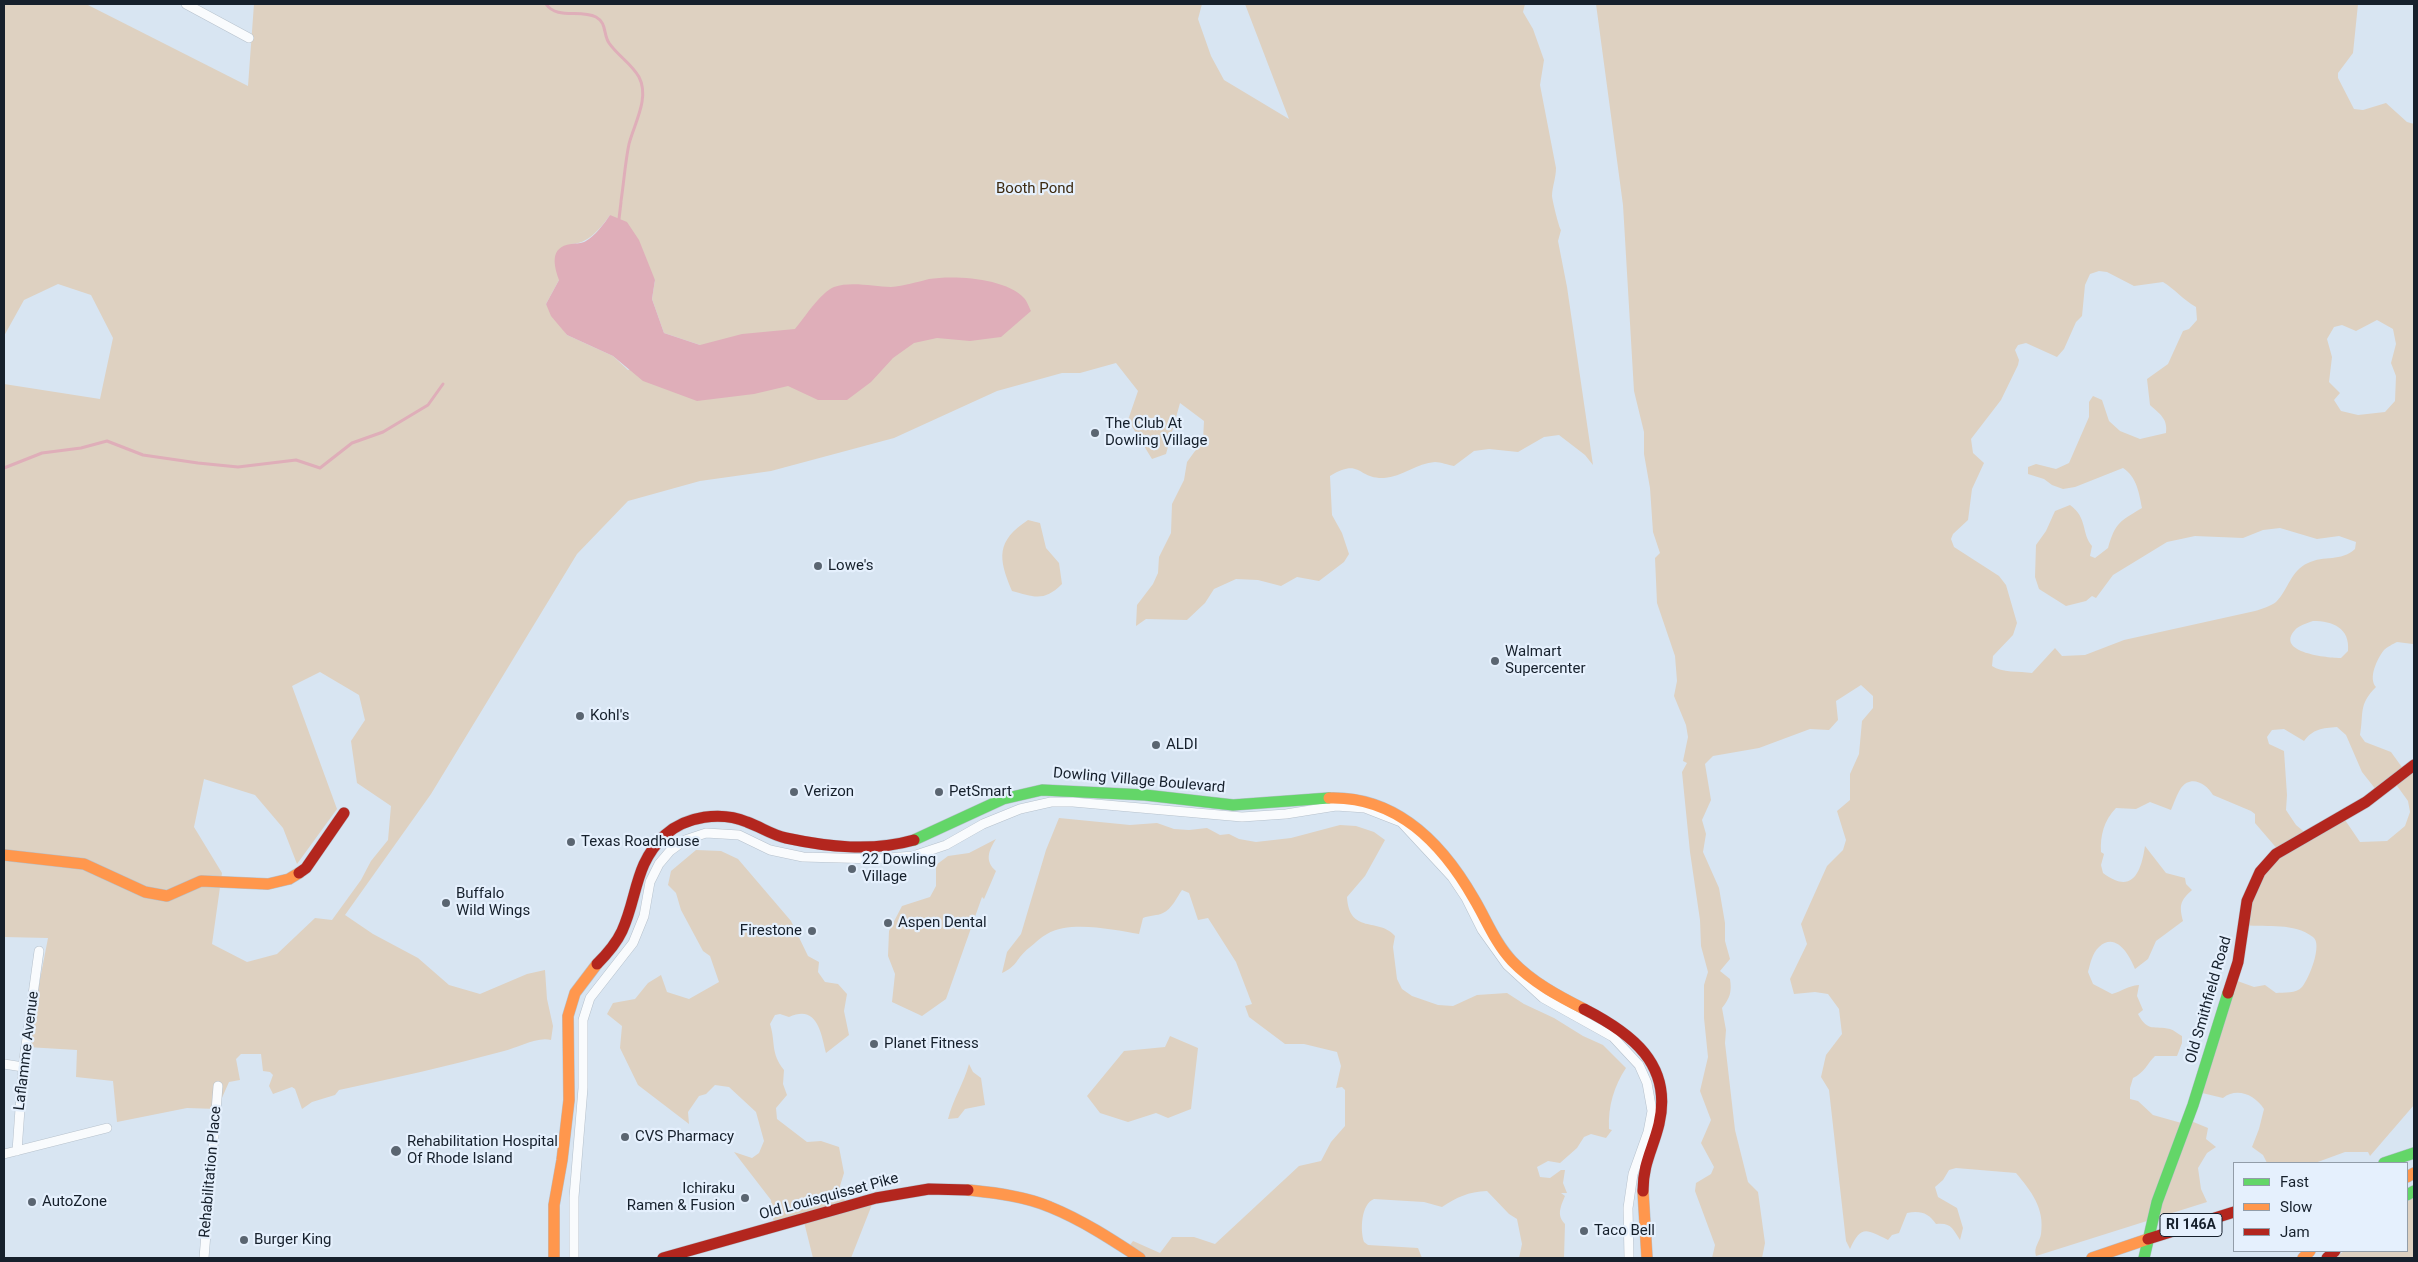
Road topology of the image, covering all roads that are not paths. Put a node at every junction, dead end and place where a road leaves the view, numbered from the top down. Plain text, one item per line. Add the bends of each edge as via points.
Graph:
1 (186, 4) edge
2 (249, 38) dead end
3 (2414, 765) edge
4 (344, 812) dead end
5 (4, 855) edge
6 (39, 951) dead end
7 (4, 1064) edge
8 (23, 1067) junction
9 (218, 1086) dead end
10 (107, 1128) dead end
11 (17, 1151) junction
12 (2414, 1153) edge
13 (4, 1154) edge
14 (2387, 1162) edge
15 (1630, 1194) junction
16 (1643, 1194) junction
17 (2233, 1212) edge
18 (2148, 1239) junction
19 (204, 1258) edge
20 (554, 1258) edge
21 (574, 1258) edge
22 (663, 1258) edge
23 (1140, 1258) edge
24 (1629, 1258) edge
25 (1647, 1258) edge
26 (2092, 1258) edge
27 (2144, 1258) edge

1 - 2 street
3 - 18 main road, Old Smithfield Road via 2366,802 2276,854 2260,872 2247,901 2238,962 2193,1105 2157,1202
4 - 5 main road via 306,868 289,879 268,884 202,881 166,896 145,892 84,864
6 - 8 street, Laflamme Avenue
7 - 8 street
8 - 11 street, Laflamme Avenue
9 - 19 street, Rehabilitation Place
10 - 11 street
11 - 13 street
12 - 14 main road
15 - 16 street
15 - 21 street, Dowling Village Boulevard via 1652,1112 1639,1065 1614,1038 1543,998 1507,965 1482,930 1452,877 1400,822 1365,808 1336,806 1242,817 1113,804 1051,802 1020,808 946,845 913,856 861,860 803,857 770,850 739,835 706,833 685,840 670,851 650,882 644,916 633,943 590,998 583,1020 583,1088 574,1197
15 - 24 street, Dowling Village Boulevard
16 - 20 main road, Dowling Village Boulevard via 1644,1165 1657,1134 1660,1111 1658,1078 1652,1062 1619,1028 1547,990 1522,971 1487,926 1458,874 1405,817 1366,801 1336,797 1241,806 1046,788 1013,795 911,842 878,848 802,841 775,835 743,820 716,816 693,819 670,830 646,857 636,876 622,932 576,992 568,1017 570,1087 562,1166 554,1203
16 - 25 main road, Dowling Village Boulevard
17 - 18 main road, RI 146A
18 - 26 main road, RI 146A
18 - 27 main road, Old Smithfield Road
22 - 23 main road, Old Louisquisset Pike via 838,1207 929,1189 1003,1194 1049,1206

